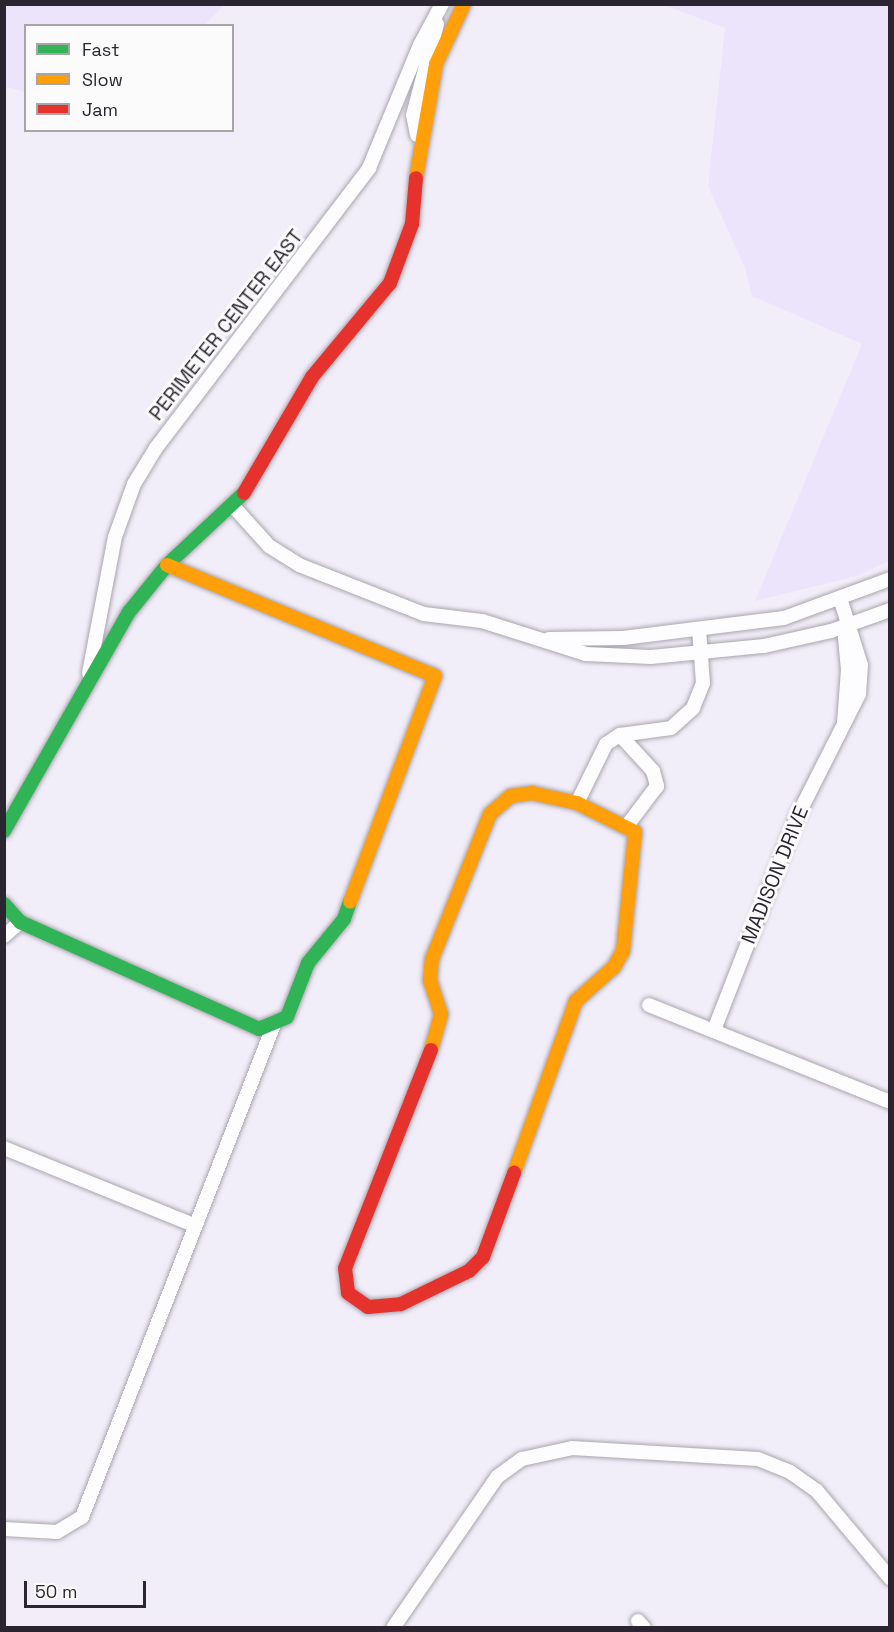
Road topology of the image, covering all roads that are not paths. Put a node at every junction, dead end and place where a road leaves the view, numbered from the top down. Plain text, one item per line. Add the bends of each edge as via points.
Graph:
1 (442, 4) edge
2 (464, 4) edge
3 (420, 139) junction
4 (233, 506) junction
5 (167, 566) junction
6 (890, 579) edge
7 (841, 601) junction
8 (890, 610) edge
9 (847, 626) junction
10 (699, 629) junction
11 (542, 640) junction
12 (702, 653) junction
13 (86, 687) junction
14 (620, 735) junction
15 (577, 802) junction
16 (626, 827) junction
17 (4, 831) edge
18 (4, 904) edge
19 (20, 922) junction
20 (4, 936) edge
21 (649, 1005) dead end
22 (275, 1022) junction
23 (714, 1030) junction
24 (889, 1102) edge
25 (4, 1148) edge
26 (194, 1225) junction
27 (4, 1529) edge
28 (890, 1578) edge
29 (393, 1628) edge

1 - 3 street via 413,115
1 - 13 street, PERIMETER CENTER EAST via 420,45 369,168 156,448 134,484 110,556
2 - 3 street, PERIMETER CENTER EAST via 436,64
3 - 4 street, PERIMETER CENTER EAST via 412,224 390,283 312,377 271,457
4 - 5 street, PERIMETER CENTER EAST
4 - 11 street via 269,546 299,565 424,614 482,621
5 - 13 street, PERIMETER CENTER EAST via 129,612
5 - 22 street via 435,676 344,919 308,963 287,1017
6 - 7 street
7 - 9 street, MADISON DRIVE
7 - 10 street via 799,615
8 - 9 street
9 - 12 street via 775,644
9 - 23 street, MADISON DRIVE via 861,680 797,817
10 - 11 street
10 - 12 street
11 - 12 street via 600,656
12 - 14 street via 703,683 687,716 671,728
13 - 17 street, PERIMETER CENTER EAST
14 - 15 street via 598,754
14 - 16 street via 653,771 657,786
15 - 16 street
15 - 16 street via 522,794 503,801 490,814 432,959 429,981 441,1014 438,1032 345,1268 345,1287 359,1304 377,1309 401,1304 469,1271 483,1257 576,1001 614,967 623,951 635,832
18 - 19 street
19 - 20 street
19 - 22 street via 259,1029
21 - 23 street
22 - 26 street
23 - 24 street
25 - 26 street
26 - 27 street via 82,1517 57,1532
28 - 29 street via 817,1491 790,1472 758,1459 572,1448 522,1459 497,1477

